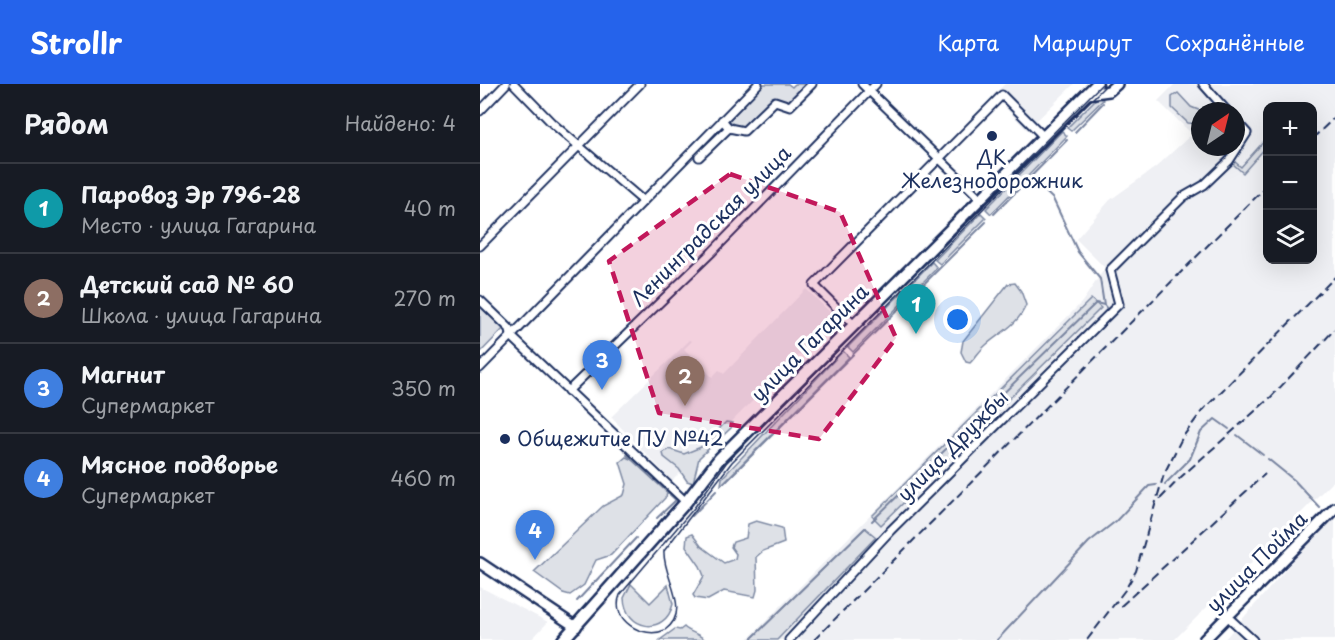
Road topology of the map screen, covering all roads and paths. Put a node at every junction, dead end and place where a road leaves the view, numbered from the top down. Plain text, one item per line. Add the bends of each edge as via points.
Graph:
1 (506, 84) edge
2 (514, 84) edge
3 (640, 84) edge
4 (758, 84) edge
5 (812, 84) edge
6 (862, 84) edge
7 (876, 84) edge
8 (1117, 84) edge
9 (1203, 84) edge
10 (1093, 87) edge
11 (869, 91) junction
12 (1219, 102) edge
13 (480, 111) edge
14 (722, 120) junction
15 (729, 128) junction
16 (1044, 137) junction
17 (580, 146) junction
18 (1232, 156) edge
19 (699, 157) dead end
20 (938, 158) junction
21 (981, 199) junction
22 (642, 200) junction
23 (480, 246) edge
24 (480, 300) edge
25 (854, 325) junction
26 (512, 336) junction
27 (480, 368) edge
28 (568, 391) junction
29 (686, 502) junction
30 (1335, 508) edge
31 (480, 563) edge
32 (1228, 617) junction
33 (576, 627) junction
34 (563, 640) edge
35 (789, 640) edge
36 (1204, 640) edge
37 (1253, 640) edge

1 - 13 street
2 - 17 street
3 - 17 street
4 - 14 street
5 - 15 street via 790,106 775,101 744,131
6 - 11 street
7 - 11 street, Ленинградская улица
8 - 10 main road via 1109,91
9 - 12 street
10 - 16 main road, улица Гагарина
11 - 20 street
11 - 28 street, Ленинградская улица via 712,252
14 - 15 street
14 - 22 street
15 - 19 street
16 - 20 street via 1002,95
16 - 21 main road, улица Гагарина
17 - 22 street
17 - 23 street
18 - 35 street, улица Дружбы via 1204,185 1183,197 1110,270 1119,304 891,530
20 - 21 street
20 - 25 street via 814,285
21 - 25 main road, улица Гагарина
22 - 26 street
24 - 26 street via 510,329
25 - 29 main road, улица Гагарина via 719,459
26 - 27 street
26 - 28 street
28 - 29 street
29 - 33 main road, улица Гагарина
30 - 32 main road, улица Пойма
31 - 33 main road
32 - 36 main road, улица Пойма
32 - 37 street
33 - 34 main road, улица Гагарина

